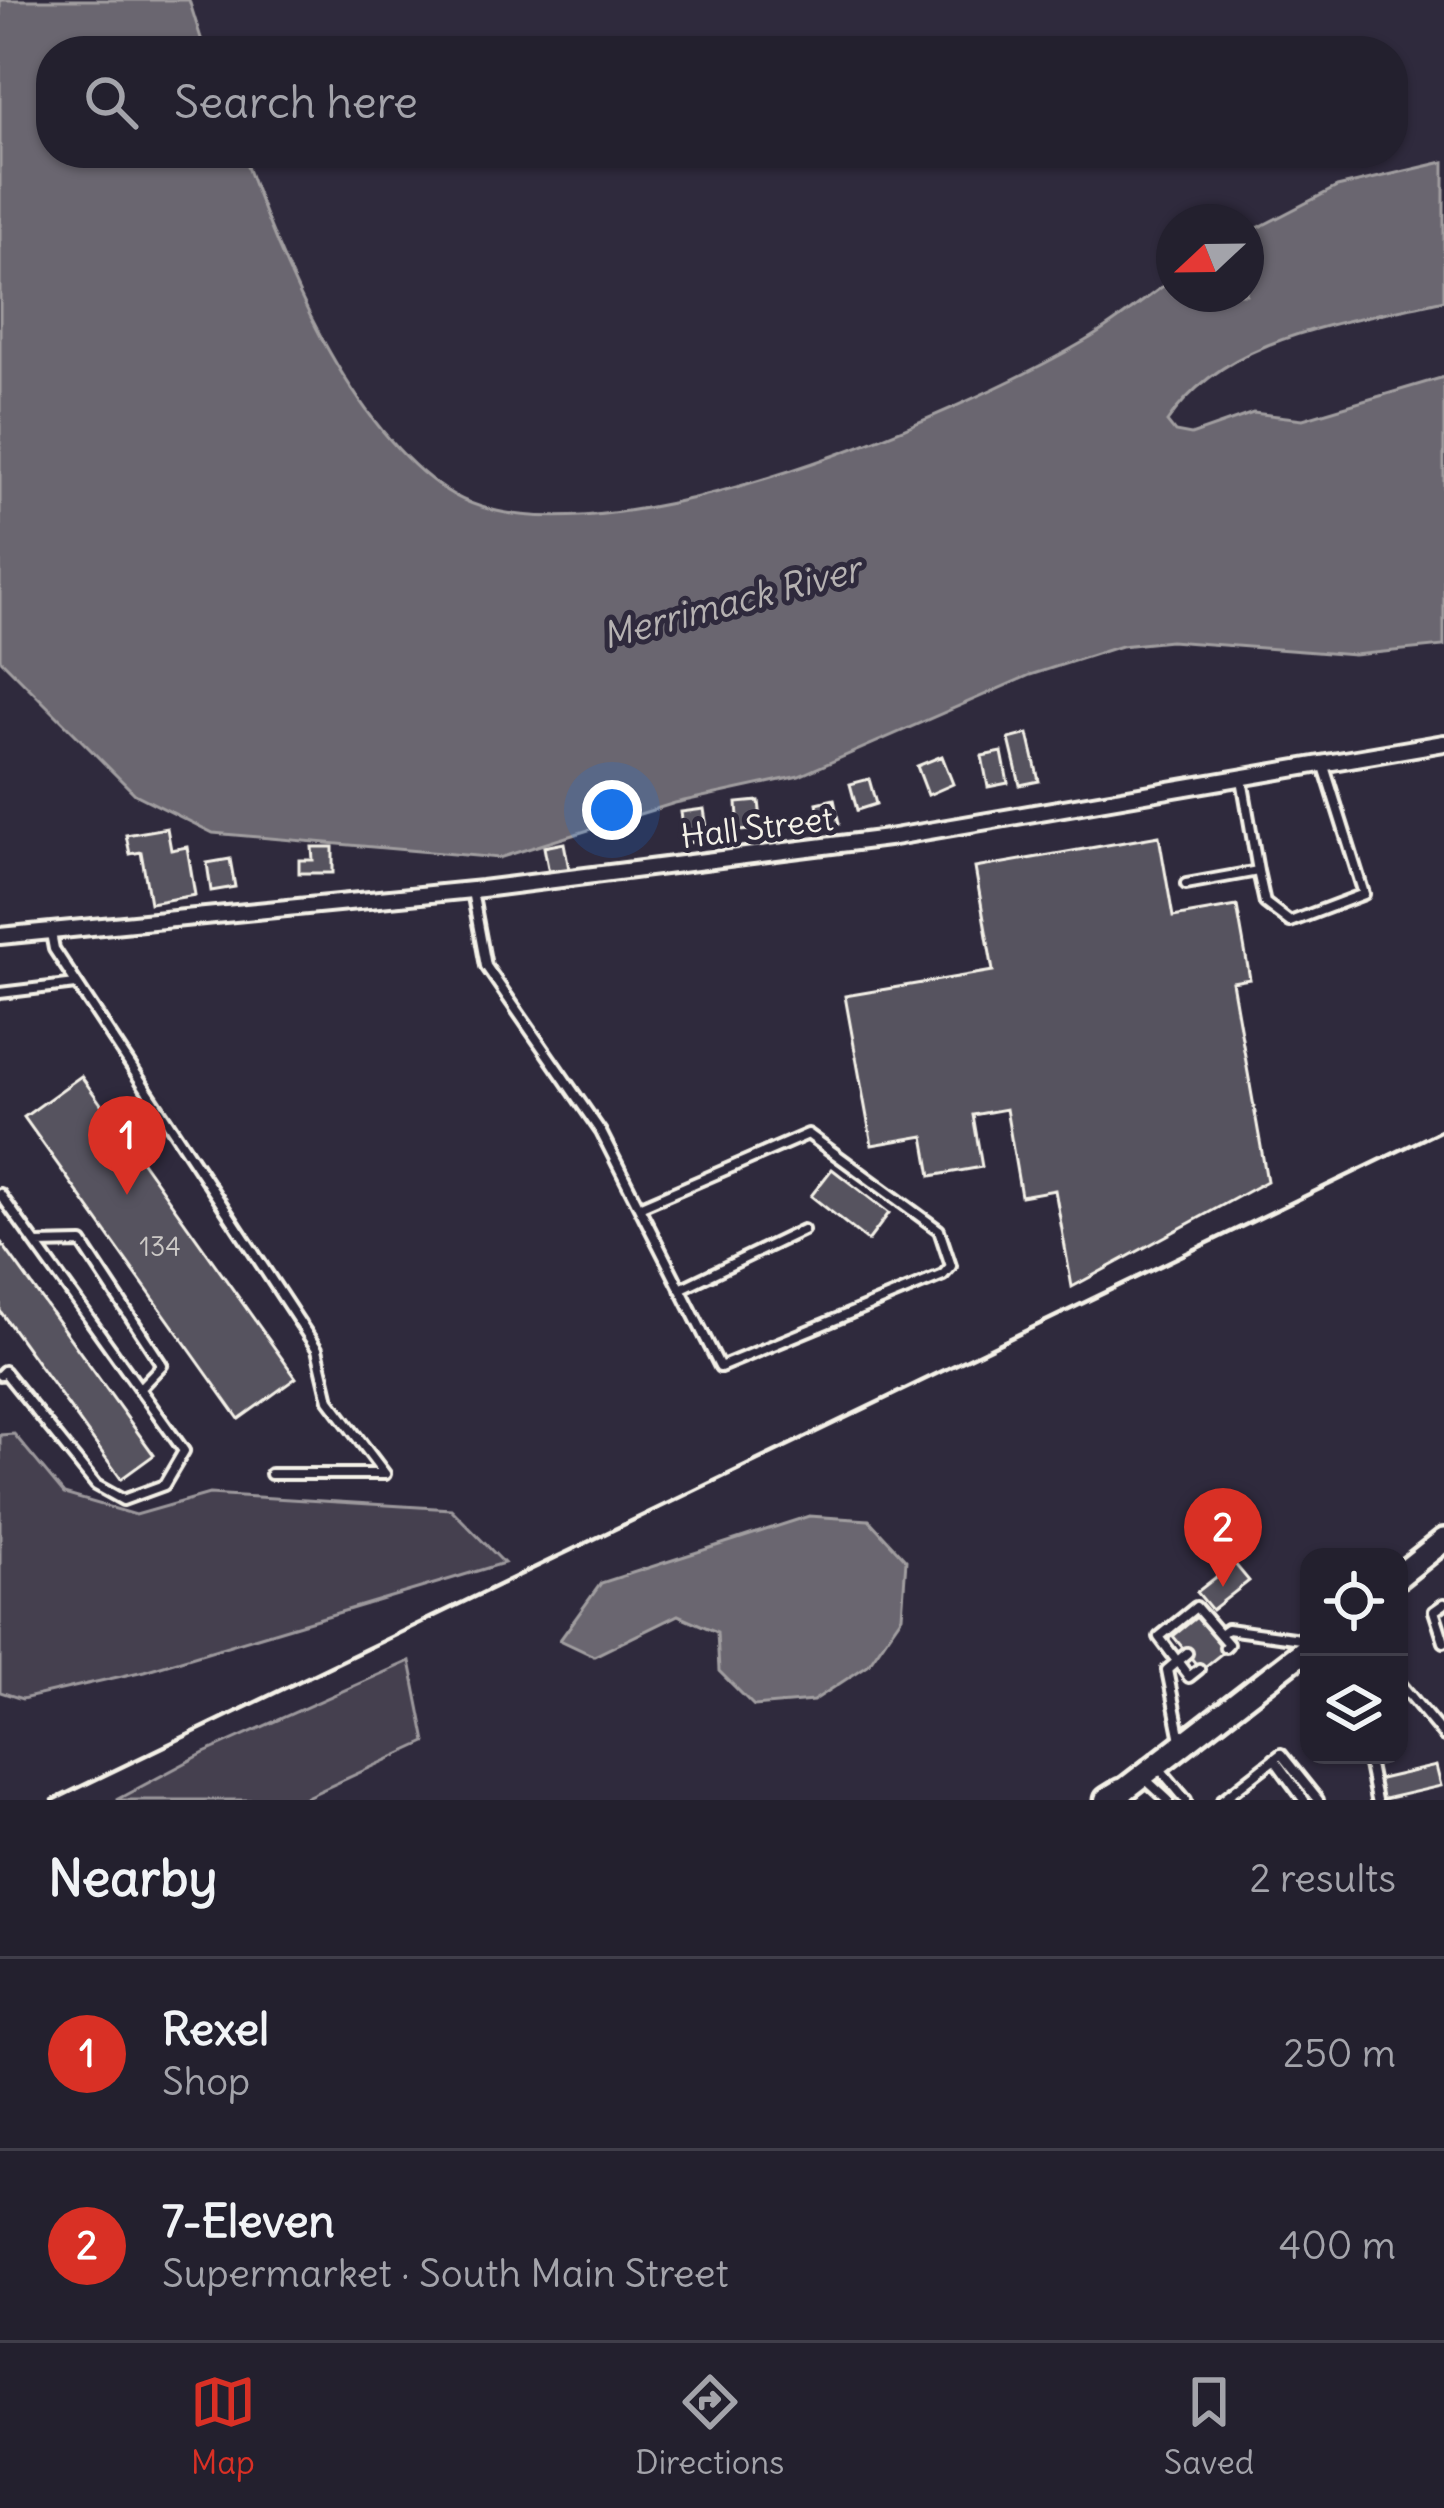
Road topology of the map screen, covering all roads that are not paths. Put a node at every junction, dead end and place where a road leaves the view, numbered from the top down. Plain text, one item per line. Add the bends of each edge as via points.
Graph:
1 (1444, 743) edge
2 (1323, 761) junction
3 (1241, 778) junction
4 (1258, 871) junction
5 (1186, 884) dead end
6 (471, 890) junction
7 (51, 931) junction
8 (0, 936) edge
9 (76, 984) junction
10 (0, 993) edge
11 (0, 1194) edge
12 (639, 1207) junction
13 (803, 1230) dead end
14 (36, 1244) junction
15 (680, 1288) junction
16 (1, 1371) edge
17 (139, 1389) junction
18 (271, 1474) dead end
19 (1444, 1540) edge
20 (1408, 1569) edge
21 (1444, 1604) edge
22 (1217, 1632) junction
23 (1300, 1642) edge
24 (1444, 1642) edge
25 (1225, 1648) dead end
26 (1300, 1651) edge
27 (1187, 1653) dead end
28 (1177, 1661) junction
29 (1199, 1669) dead end
30 (1408, 1693) edge
31 (1444, 1736) edge
32 (1182, 1748) junction
33 (1277, 1757) junction
34 (1369, 1764) edge
35 (1150, 1772) junction
36 (1113, 1797) edge
37 (1168, 1800) edge
38 (1186, 1800) edge
39 (1222, 1800) edge
40 (1304, 1800) edge
41 (1318, 1800) edge
42 (1376, 1800) edge

1 - 2 street, Hall Street
2 - 3 street, Hall Street
2 - 4 lane via 1364,894 1290,922 1265,903
3 - 4 lane
3 - 6 street, Hall Street via 888,838
4 - 5 lane
6 - 7 street, Hall Street
6 - 12 lane via 486,965 601,1132
7 - 8 street, Hall Street
7 - 9 lane
9 - 10 lane
9 - 18 lane via 316,1349 328,1400 385,1474
11 - 14 lane
12 - 15 lane
12 - 15 lane via 808,1134 910,1206 950,1250 943,1275 720,1367
13 - 15 lane
14 - 17 lane
14 - 17 lane via 82,1243 162,1365
16 - 17 lane via 96,1485 123,1500 164,1485 184,1451
19 - 20 main road
21 - 24 lane via 1434,1612
22 - 23 lane
22 - 25 lane
22 - 28 lane via 1196,1607 1159,1637
26 - 32 main road
27 - 28 lane
28 - 29 lane via 1189,1677
28 - 32 lane via 1167,1670
30 - 31 lane
32 - 35 main road
33 - 39 lane
33 - 40 lane
33 - 41 lane
34 - 42 lane
35 - 36 main road
35 - 37 lane
35 - 38 lane

